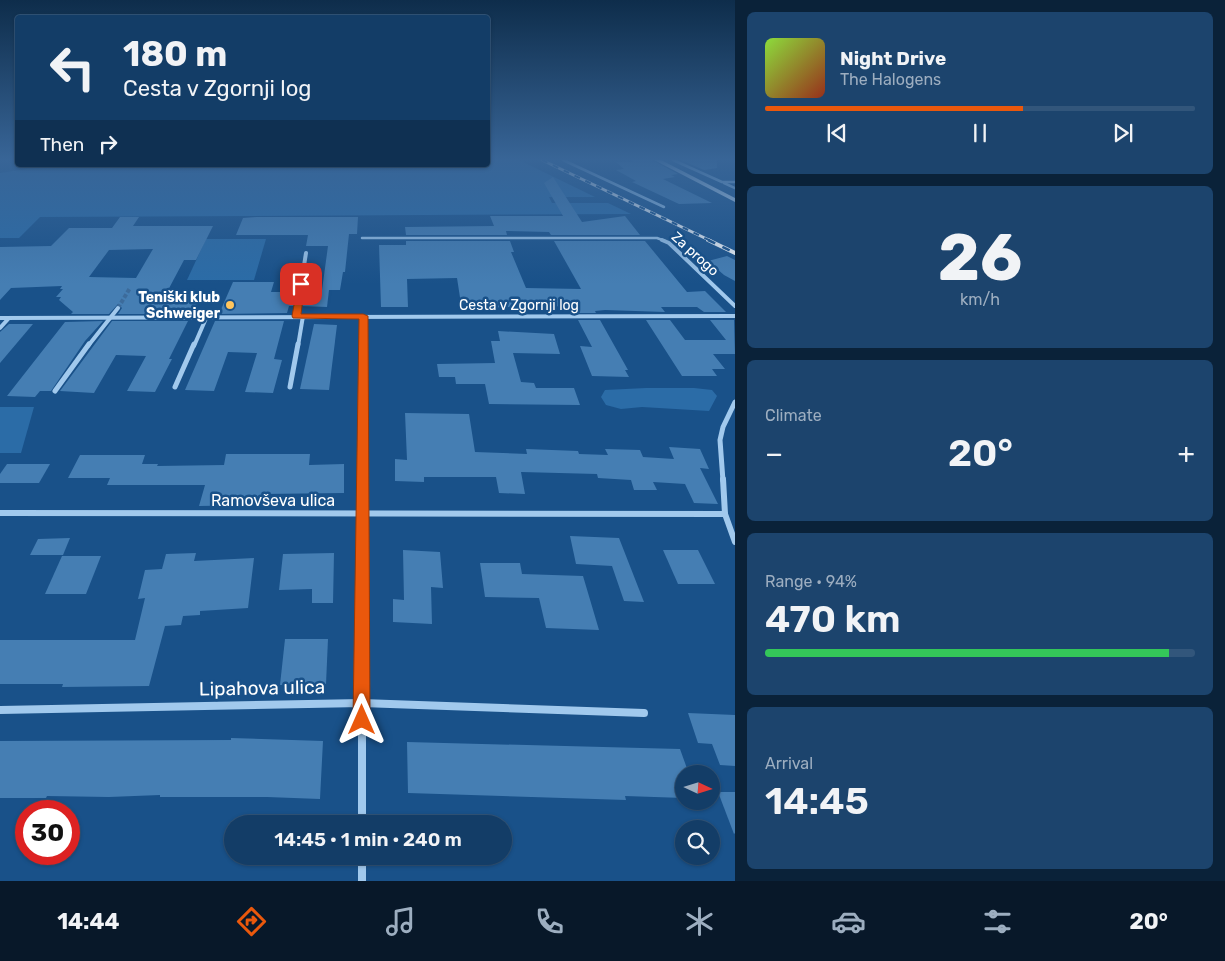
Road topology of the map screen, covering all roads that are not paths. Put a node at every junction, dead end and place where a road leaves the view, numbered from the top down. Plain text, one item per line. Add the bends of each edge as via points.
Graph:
1 (651, 201) edge
2 (664, 207) dead end
3 (362, 238) dead end
4 (306, 253) dead end
5 (735, 306) edge
6 (118, 308) tunnel mouth
7 (207, 316) junction
8 (296, 316) junction
9 (304, 316) junction
10 (363, 316) junction
11 (735, 316) edge
12 (108, 317) junction
13 (0, 318) edge
14 (9, 318) junction
15 (0, 328) edge
16 (175, 387) dead end
17 (290, 387) dead end
18 (55, 391) dead end
19 (735, 402) edge
20 (0, 513) edge
21 (363, 514) junction
22 (725, 514) junction
23 (735, 542) edge
24 (362, 703) junction
25 (0, 710) edge
26 (644, 713) dead end
27 (362, 815) edge
28 (362, 865) edge
29 (362, 881) edge

1 - 2 street
3 - 5 street, Za progo via 658,238 669,243
4 - 8 street
6 - 12 street
7 - 8 street, Cesta v Zgornji log
7 - 12 street, Cesta v Zgornji log
7 - 16 street
8 - 9 street, Cesta v Zgornji log
9 - 10 street, Cesta v Zgornji log
9 - 17 street
10 - 11 street, Cesta v Zgornji log
10 - 21 street
12 - 14 street, Cesta v Zgornji log
12 - 18 street
13 - 14 street, Cesta v Zgornji log
14 - 15 street
19 - 22 street via 720,440
20 - 21 street, Ramovševa ulica
21 - 22 street, Ramovševa ulica
21 - 24 street
22 - 23 street
24 - 25 street, Lipahova ulica
24 - 26 street, Lipahova ulica
24 - 27 street
28 - 29 street

